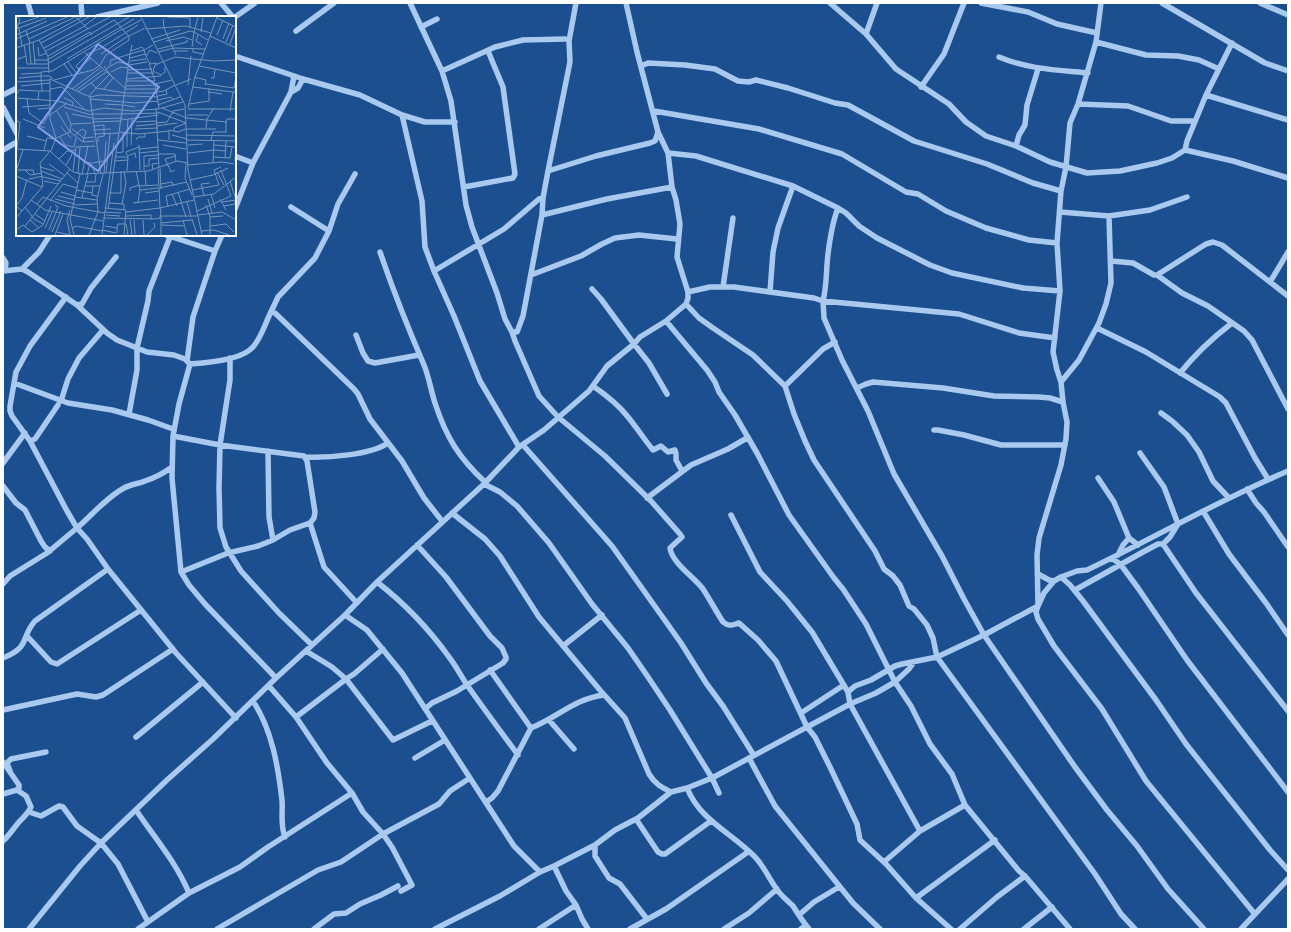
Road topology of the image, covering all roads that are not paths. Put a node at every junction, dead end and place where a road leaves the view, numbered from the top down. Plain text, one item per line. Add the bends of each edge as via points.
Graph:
1 (28, 3) edge
2 (81, 3) edge
3 (158, 3) edge
4 (221, 3) edge
5 (255, 3) edge
6 (334, 3) edge
7 (410, 3) edge
8 (576, 3) edge
9 (626, 3) edge
10 (830, 3) edge
11 (877, 3) edge
12 (964, 3) edge
13 (981, 3) edge
14 (1101, 3) edge
15 (1162, 3) edge
16 (1260, 3) edge
17 (1288, 15) edge
18 (32, 16) edge
19 (82, 16) edge
20 (101, 16) edge
21 (233, 16) edge
22 (236, 16) edge
23 (437, 19) dead end
24 (421, 27) junction
25 (296, 31) dead end
26 (1097, 32) junction
27 (866, 34) junction
28 (565, 39) dead end
29 (1096, 42) junction
30 (1232, 43) junction
31 (488, 51) junction
32 (236, 56) edge
33 (999, 57) dead end
34 (641, 66) junction
35 (1038, 68) junction
36 (1219, 69) junction
37 (442, 70) junction
38 (1288, 71) edge
39 (1088, 73) junction
40 (294, 76) junction
41 (303, 79) junction
42 (921, 87) junction
43 (16, 88) edge
44 (291, 92) junction
45 (3, 95) edge
46 (1206, 95) junction
47 (1078, 104) junction
48 (3, 107) edge
49 (654, 111) junction
50 (402, 115) junction
51 (1288, 120) edge
52 (1195, 121) junction
53 (454, 122) junction
54 (16, 132) edge
55 (658, 132) junction
56 (16, 143) edge
57 (1016, 146) junction
58 (3, 150) edge
59 (1185, 150) junction
60 (668, 153) junction
61 (236, 156) edge
62 (253, 163) junction
63 (1066, 167) junction
64 (548, 171) junction
65 (355, 174) dead end
66 (1288, 178) edge
67 (792, 186) junction
68 (464, 187) junction
69 (672, 187) junction
70 (1061, 191) junction
71 (1187, 197) dead end
72 (543, 198) junction
73 (236, 206) edge
74 (291, 207) dead end
75 (838, 208) junction
76 (1060, 212) junction
77 (542, 215) junction
78 (1110, 216) junction
79 (733, 218) dead end
80 (329, 231) junction
81 (49, 236) edge
82 (168, 236) edge
83 (222, 236) edge
84 (678, 239) junction
85 (1058, 243) junction
86 (215, 251) junction
87 (380, 252) dead end
88 (1288, 252) edge
89 (116, 257) dead end
90 (3, 258) edge
91 (1111, 261) junction
92 (22, 269) junction
93 (4, 271) edge
94 (434, 271) junction
95 (531, 275) junction
96 (1157, 275) junction
97 (1270, 282) junction
98 (723, 287) junction
99 (592, 289) dead end
100 (1060, 291) junction
101 (688, 292) junction
102 (770, 292) junction
103 (1288, 296) edge
104 (66, 297) junction
105 (822, 301) junction
106 (686, 304) junction
107 (77, 305) junction
108 (270, 314) junction
109 (666, 321) junction
110 (1232, 323) junction
111 (1097, 328) junction
112 (103, 330) junction
113 (512, 332) junction
114 (356, 335) dead end
115 (1055, 338) junction
116 (835, 342) junction
117 (634, 344) junction
118 (137, 348) junction
119 (419, 355) junction
120 (230, 358) junction
121 (188, 362) junction
122 (1180, 373) junction
123 (1061, 382) junction
124 (14, 383) junction
125 (592, 386) junction
126 (785, 386) junction
127 (857, 388) junction
128 (667, 394) dead end
129 (1063, 402) junction
130 (60, 403) junction
131 (1288, 409) edge
132 (1161, 413) dead end
133 (129, 414) junction
134 (558, 417) junction
135 (934, 430) dead end
136 (25, 432) junction
137 (173, 432) junction
138 (747, 438) junction
139 (30, 441) junction
140 (388, 443) junction
141 (220, 445) junction
142 (1065, 445) junction
143 (521, 446) junction
144 (268, 452) junction
145 (1140, 453) dead end
146 (305, 457) junction
147 (3, 463) edge
148 (172, 467) junction
149 (682, 471) junction
150 (1288, 471) edge
151 (1098, 478) dead end
152 (1268, 478) junction
153 (484, 483) junction
154 (3, 486) edge
155 (1247, 489) junction
156 (1228, 497) junction
157 (647, 498) junction
158 (1203, 511) junction
159 (452, 513) junction
160 (731, 515) dead end
161 (442, 522) junction
162 (310, 523) junction
163 (1178, 524) junction
164 (78, 528) junction
165 (1129, 538) junction
166 (273, 540) junction
167 (1163, 544) junction
168 (417, 545) junction
169 (1138, 545) junction
170 (1288, 547) edge
171 (50, 551) junction
172 (228, 553) junction
173 (1118, 555) junction
174 (1112, 558) junction
175 (1121, 565) junction
176 (108, 569) junction
177 (181, 572) junction
178 (1038, 574) junction
179 (1060, 577) junction
180 (1054, 581) junction
181 (377, 582) junction
182 (3, 584) edge
183 (1075, 590) junction
184 (357, 603) junction
185 (1038, 606) junction
186 (141, 610) junction
187 (345, 615) junction
188 (602, 615) junction
189 (1288, 635) edge
190 (27, 636) junction
191 (984, 636) junction
192 (312, 645) junction
193 (563, 646) junction
194 (173, 649) junction
195 (383, 649) junction
196 (306, 650) junction
197 (937, 657) junction
198 (3, 658) edge
199 (914, 662) junction
200 (895, 666) junction
201 (909, 669) junction
202 (490, 670) junction
203 (889, 670) junction
204 (276, 678) junction
205 (346, 679) junction
206 (895, 681) junction
207 (203, 682) junction
208 (467, 685) junction
209 (844, 685) junction
210 (269, 686) junction
211 (848, 692) junction
212 (604, 695) junction
213 (253, 701) junction
214 (850, 704) junction
215 (424, 709) junction
216 (3, 710) edge
217 (1288, 711) edge
218 (801, 713) junction
219 (296, 717) junction
220 (236, 718) junction
221 (549, 720) junction
222 (432, 721) junction
223 (808, 727) junction
224 (531, 728) junction
225 (136, 737) dead end
226 (445, 740) junction
227 (574, 749) dead end
228 (46, 752) dead end
229 (518, 755) junction
230 (751, 756) junction
231 (415, 758) dead end
232 (3, 762) edge
233 (10, 771) junction
234 (470, 778) junction
235 (712, 778) junction
236 (687, 788) junction
237 (17, 790) junction
238 (671, 792) junction
239 (719, 792) dead end
240 (1288, 792) edge
241 (352, 793) junction
242 (3, 794) edge
243 (486, 802) junction
244 (965, 805) junction
245 (136, 810) junction
246 (29, 812) junction
247 (636, 819) junction
248 (711, 821) junction
249 (920, 831) junction
250 (382, 834) junction
251 (285, 837) junction
252 (995, 840) junction
253 (3, 841) edge
254 (100, 843) junction
255 (595, 845) junction
256 (748, 852) junction
257 (884, 862) junction
258 (554, 866) junction
259 (1288, 870) edge
260 (540, 872) junction
261 (1025, 876) junction
262 (1288, 879) edge
263 (839, 887) junction
264 (776, 890) junction
265 (189, 893) junction
266 (916, 898) junction
267 (576, 905) junction
268 (1052, 907) junction
269 (1254, 913) junction
270 (798, 915) junction
271 (647, 919) junction
272 (148, 922) junction
273 (805, 928) edge
274 (29, 929) edge
275 (138, 929) edge
276 (218, 929) edge
277 (314, 929) edge
278 (434, 929) edge
279 (539, 929) edge
280 (588, 929) edge
281 (630, 929) edge
282 (724, 929) edge
283 (880, 929) edge
284 (951, 929) edge
285 (960, 929) edge
286 (1024, 929) edge
287 (1070, 929) edge
288 (1135, 929) edge
289 (1204, 929) edge
290 (1241, 929) edge

1 - 18 street
2 - 19 street
3 - 20 street
4 - 21 street
5 - 22 street
6 - 25 street
7 - 24 street
8 - 64 street via 569,41 570,62
9 - 34 street
10 - 27 street
11 - 27 street
12 - 42 street via 944,54
13 - 26 street via 1028,12 1057,24
14 - 26 street
15 - 30 street
16 - 17 street
23 - 24 street
24 - 37 street
26 - 29 street
27 - 42 street via 896,70
28 - 31 street via 524,40
29 - 36 street via 1146,55 1178,56 1199,60
29 - 39 street
30 - 36 street
30 - 38 street via 1265,63
31 - 37 street
31 - 68 street via 503,87 515,174 513,178
32 - 40 street
33 - 35 street
34 - 49 street
34 - 70 street via 648,63 715,69 738,81 756,80 788,88 848,106 914,141
35 - 39 street
35 - 57 street via 1027,105 1025,125
36 - 46 street
37 - 53 street
39 - 47 street
40 - 41 street
40 - 44 street
41 - 44 street via 298,88
41 - 50 street via 360,95
42 - 57 street via 949,104 966,122 986,136
43 - 45 street
44 - 62 street
46 - 51 street
46 - 52 street
47 - 52 street via 1128,106 1171,121
47 - 63 street via 1070,123
48 - 54 street
49 - 55 street
49 - 85 street via 759,129 842,154 906,192 918,194 946,211 986,228 1029,240
50 - 53 street via 425,122
50 - 94 street via 422,202 426,247
52 - 59 street
53 - 68 street
55 - 60 street
55 - 64 street via 655,141 650,143
56 - 58 street
57 - 63 street
59 - 63 street via 1157,163 1120,171 1087,174
59 - 66 street
60 - 67 street via 696,156
60 - 69 street
61 - 62 street
62 - 73 street
63 - 70 street
64 - 72 street
65 - 80 street via 338,204
67 - 75 street
67 - 102 street via 773,252
68 - 113 street via 472,227
69 - 77 street
69 - 84 street via 680,224
70 - 76 street
71 - 78 street via 1154,209
72 - 77 street
72 - 94 street via 504,229
74 - 80 street
75 - 100 street via 877,238 930,265 952,273 1023,288
75 - 105 street via 831,229
76 - 78 street
76 - 85 street
77 - 95 street
78 - 91 street
79 - 98 street
80 - 108 street via 315,258 278,297
81 - 92 street via 39,252
82 - 86 street
82 - 118 street via 149,291
83 - 86 street
84 - 95 street via 639,235 615,238 582,256
84 - 101 street via 677,257
85 - 100 street
86 - 121 street via 193,317
87 - 119 street
88 - 97 street
89 - 107 street via 82,304
90 - 93 street via 6,263
91 - 96 street via 1133,263
91 - 111 street via 1109,294
92 - 93 street
92 - 104 street
94 - 143 street via 480,381
95 - 113 street via 523,316 517,332
96 - 97 street via 1213,242 1222,245
96 - 110 street
97 - 103 street
98 - 101 street
98 - 102 street
99 - 117 street
100 - 115 street
101 - 106 street
102 - 105 street
104 - 107 street
104 - 124 street via 30,346 16,372
105 - 115 street via 960,314 1019,333
105 - 116 street via 824,318
106 - 109 street
106 - 126 street via 700,318 753,355
107 - 112 street
108 - 120 street via 254,346
108 - 140 street via 273,312 277,315 354,389 370,419
109 - 117 street via 640,337
109 - 138 street via 707,370
110 - 122 street via 1203,346
110 - 131 street via 1252,340
111 - 122 street via 1146,352
111 - 123 street via 1076,366
112 - 118 street via 117,340
112 - 130 street via 79,358 68,378
113 - 134 street via 534,388
114 - 119 street via 368,361 375,363
115 - 123 street via 1053,352
116 - 126 street via 823,349
116 - 127 street
117 - 125 street via 607,366
117 - 128 street via 649,363
118 - 121 street via 185,358
118 - 133 street via 137,370
119 - 153 street via 449,439
120 - 121 street via 216,362
120 - 141 street via 230,380
121 - 137 street
122 - 152 street via 1226,403
123 - 129 street
124 - 130 street
124 - 136 street via 10,412
125 - 134 street
125 - 149 street via 612,399 653,450 661,446 668,452 675,450 676,460
126 - 197 street via 814,460 875,551 884,569 900,585 909,606 927,625 934,638
127 - 129 street via 874,382 943,388 994,396 1050,398
127 - 191 street via 894,474
129 - 142 street via 1067,422
130 - 133 street
130 - 139 street via 35,439
132 - 156 street via 1187,434 1213,481
133 - 137 street
134 - 143 street
134 - 157 street via 605,456
135 - 142 street via 1001,445
136 - 139 street
136 - 147 street
137 - 141 street
137 - 148 street
138 - 149 street
138 - 203 street via 789,515 866,624
139 - 164 street
140 - 146 street via 382,447 344,456
140 - 161 street
141 - 144 street
141 - 172 street via 220,528
142 - 178 street via 1039,538
143 - 153 street
143 - 230 street via 612,546 723,706
144 - 146 street
144 - 166 street via 269,517
145 - 163 street via 1164,486
146 - 162 street via 315,512
148 - 164 street via 146,481 120,490
148 - 177 street
149 - 157 street
150 - 152 street
151 - 165 street via 1114,502
152 - 155 street
153 - 159 street
153 - 188 street via 500,492 522,512 549,543
154 - 171 street via 25,510 41,541
155 - 156 street
155 - 170 street
156 - 158 street
157 - 218 street via 682,537 670,548 672,553 703,589 723,622 730,626 739,623 742,625 776,661
158 - 163 street
158 - 189 street via 1229,554
159 - 161 street
159 - 193 street via 485,539 500,556 539,617
160 - 209 street via 760,572 812,632
161 - 168 street
162 - 166 street
162 - 184 street via 324,567
163 - 167 street
163 - 169 street
164 - 171 street
164 - 176 street
165 - 169 street
165 - 173 street
166 - 172 street
167 - 175 street via 1158,544
167 - 217 street via 1196,593
168 - 181 street
168 - 202 street via 446,577 505,654 505,661
169 - 173 street
171 - 182 street via 10,576
172 - 177 street
172 - 192 street via 252,584
173 - 174 street
174 - 175 street
174 - 179 street via 1087,570
175 - 183 street
175 - 240 street via 1187,660
176 - 186 street
176 - 190 street via 35,621
177 - 204 street via 205,604
178 - 180 street
178 - 185 street
179 - 180 street
179 - 183 street
180 - 185 street
181 - 184 street
181 - 208 street via 417,619 449,657
183 - 259 street via 1186,744
184 - 187 street
185 - 191 street
185 - 269 street via 1038,619 1054,646 1102,709 1146,781
186 - 190 street via 58,664 51,662
186 - 194 street
187 - 192 street
187 - 195 street via 367,630
188 - 193 street
188 - 235 street via 670,710
190 - 198 street via 22,646
191 - 197 street
191 - 289 street via 1107,810 1168,889
192 - 196 street
193 - 212 street
194 - 207 street
194 - 216 street via 103,695 96,697 77,694
195 - 205 street
195 - 215 street
196 - 204 street
196 - 205 street
197 - 199 street
197 - 288 street via 1095,874 1121,914
199 - 200 street
199 - 201 street
200 - 201 street
200 - 203 street
201 - 206 street
202 - 208 street
202 - 224 street
203 - 206 street
203 - 211 street
204 - 210 street
205 - 219 street
205 - 222 street via 393,740
206 - 214 street via 876,693
206 - 244 street via 930,744 952,774
207 - 220 street
207 - 225 street
208 - 215 street
208 - 229 street
209 - 211 street
209 - 218 street
210 - 213 street
210 - 219 street
211 - 214 street
212 - 221 street via 584,699
212 - 238 street via 625,718 654,783
213 - 220 street
213 - 251 street via 261,713 274,751
214 - 223 street
214 - 249 street
215 - 222 street
218 - 223 street
219 - 241 street
220 - 245 street
221 - 224 street
221 - 227 street
222 - 226 street
223 - 230 street
223 - 257 street via 856,824 860,840
224 - 229 street
226 - 231 street
226 - 234 street
228 - 233 street via 11,759 7,763
229 - 243 street via 498,791
230 - 235 street
230 - 263 street via 775,806
232 - 233 street
233 - 237 street via 19,785
234 - 243 street
234 - 250 street via 450,791 439,804
235 - 236 street
235 - 239 street
236 - 238 street
236 - 248 street via 690,797
237 - 242 street
237 - 246 street via 30,802
238 - 247 street
241 - 250 street via 362,812
241 - 251 street
243 - 260 street via 514,846
244 - 249 street
244 - 252 street
245 - 254 street
245 - 265 street via 171,859
246 - 253 street
246 - 254 street via 41,816 61,806 77,826
247 - 248 street via 658,852 662,854
247 - 255 street
248 - 256 street
249 - 257 street
250 - 276 street via 341,862 318,870
250 - 277 street via 392,847 412,885 381,895 346,913 334,914
251 - 265 street via 240,867
252 - 261 street
252 - 266 street
254 - 272 street via 118,864
254 - 274 street
255 - 258 street
255 - 271 street via 595,856 609,878 620,884
256 - 264 street via 764,868
256 - 271 street via 684,898
257 - 266 street
258 - 260 street
258 - 267 street
260 - 278 street via 500,896
261 - 268 street
261 - 285 street via 996,897
262 - 269 street
263 - 270 street
263 - 283 street
264 - 270 street
264 - 282 street via 749,913
265 - 272 street
266 - 284 street
267 - 279 street
267 - 280 street
268 - 286 street
268 - 287 street
269 - 290 street
270 - 273 street
271 - 281 street
272 - 275 street

